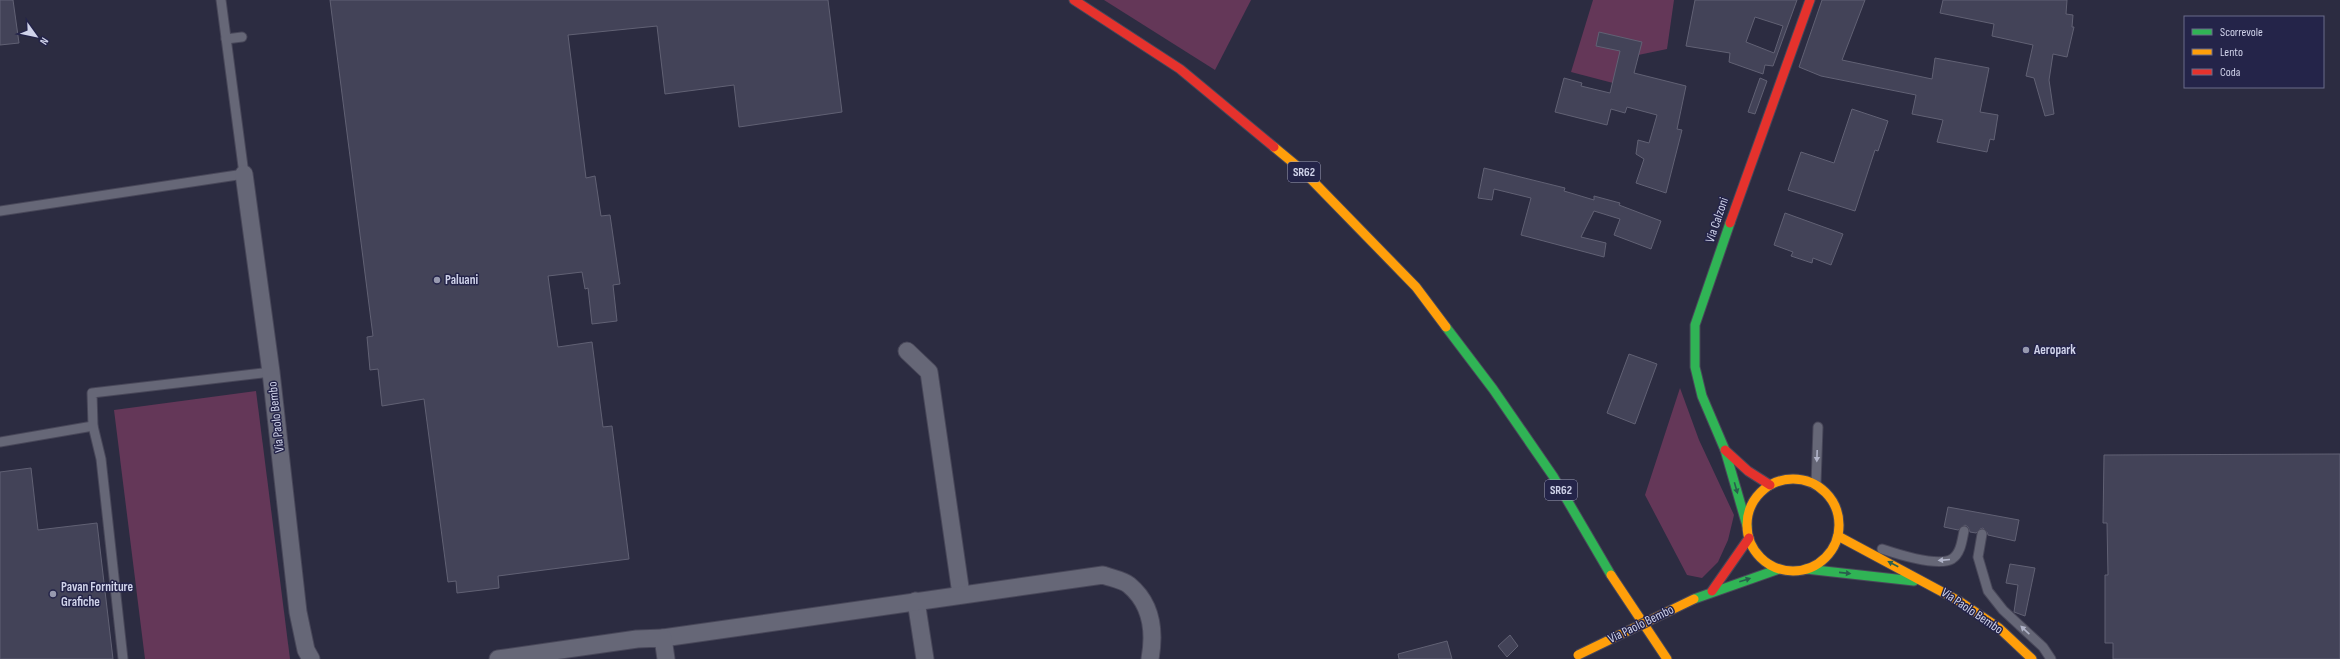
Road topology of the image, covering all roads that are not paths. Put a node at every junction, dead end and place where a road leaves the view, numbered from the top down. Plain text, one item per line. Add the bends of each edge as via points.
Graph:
1 (221, 0) edge
2 (1074, 0) edge
3 (1810, 0) edge
4 (242, 37) dead end
5 (226, 39) junction
6 (244, 174) junction
7 (0, 211) edge
8 (907, 351) dead end
9 (271, 372) junction
10 (93, 426) junction
11 (1818, 427) dead end
12 (0, 442) edge
13 (1725, 450) junction
14 (1816, 484) junction
15 (1770, 485) junction
16 (1747, 526) junction
17 (1964, 531) dead end
18 (1982, 534) dead end
19 (1838, 536) junction
20 (1749, 538) junction
21 (1779, 569) junction
22 (1806, 569) junction
23 (1928, 582) junction
24 (1712, 591) junction
25 (961, 594) junction
26 (1623, 595) junction
27 (916, 601) junction
28 (663, 638) junction
29 (1646, 645) dead end
30 (1574, 657) edge
31 (123, 659) edge
32 (311, 659) edge
33 (498, 659) edge
34 (666, 659) edge
35 (925, 659) edge
36 (1150, 659) edge
37 (1666, 659) edge
38 (2032, 659) edge
39 (2051, 659) edge

1 - 5 lane
2 - 26 main road, SR62 via 1180,69 1297,166 1416,287 1493,389 1553,476
3 - 13 main road, Via Calzoni via 1695,325 1695,367 1702,396
4 - 5 lane
5 - 6 lane
6 - 7 lane
6 - 9 street, Via Paolo Bembo
8 - 25 street via 929,372
9 - 10 lane via 92,393
9 - 32 street, Via Paolo Bembo via 298,612 306,650
10 - 12 lane
10 - 31 lane via 101,459
11 -> 14 lane
13 - 15 main road, Via Calzoni via 1748,471
13 -> 16 main road, Via Calzoni
14 - 15 main road via 1793,479
14 - 19 main road, Via Paolo Bembo via 1829,496 1838,512
15 - 16 main road, Via Paolo Bembo via 1753,502
16 - 20 main road, Via Paolo Bembo
17 -> 19 lane via 1959,551 1952,559 1942,560 1900,555
39 -> 18 lane via 2043,647 2003,610 1988,590 1978,557
19 - 22 main road, Via Paolo Bembo via 1827,557
23 -> 19 main road, Via Paolo Bembo
20 - 21 main road, Via Paolo Bembo via 1755,552
20 - 24 main road
21 - 22 main road, Via Paolo Bembo
24 -> 21 main road, Via Paolo Bembo
22 -> 23 main road, Via Paolo Bembo
23 - 38 main road, Via Paolo Bembo via 1999,628
24 - 30 main road, Via Paolo Bembo, bridge
25 - 27 street
25 - 36 street via 1103,575 1128,584 1147,605 1152,624
26 - 29 main road, SR62
26 - 37 main road
27 - 28 street
27 - 35 street
28 - 33 street via 637,639
28 - 34 street

